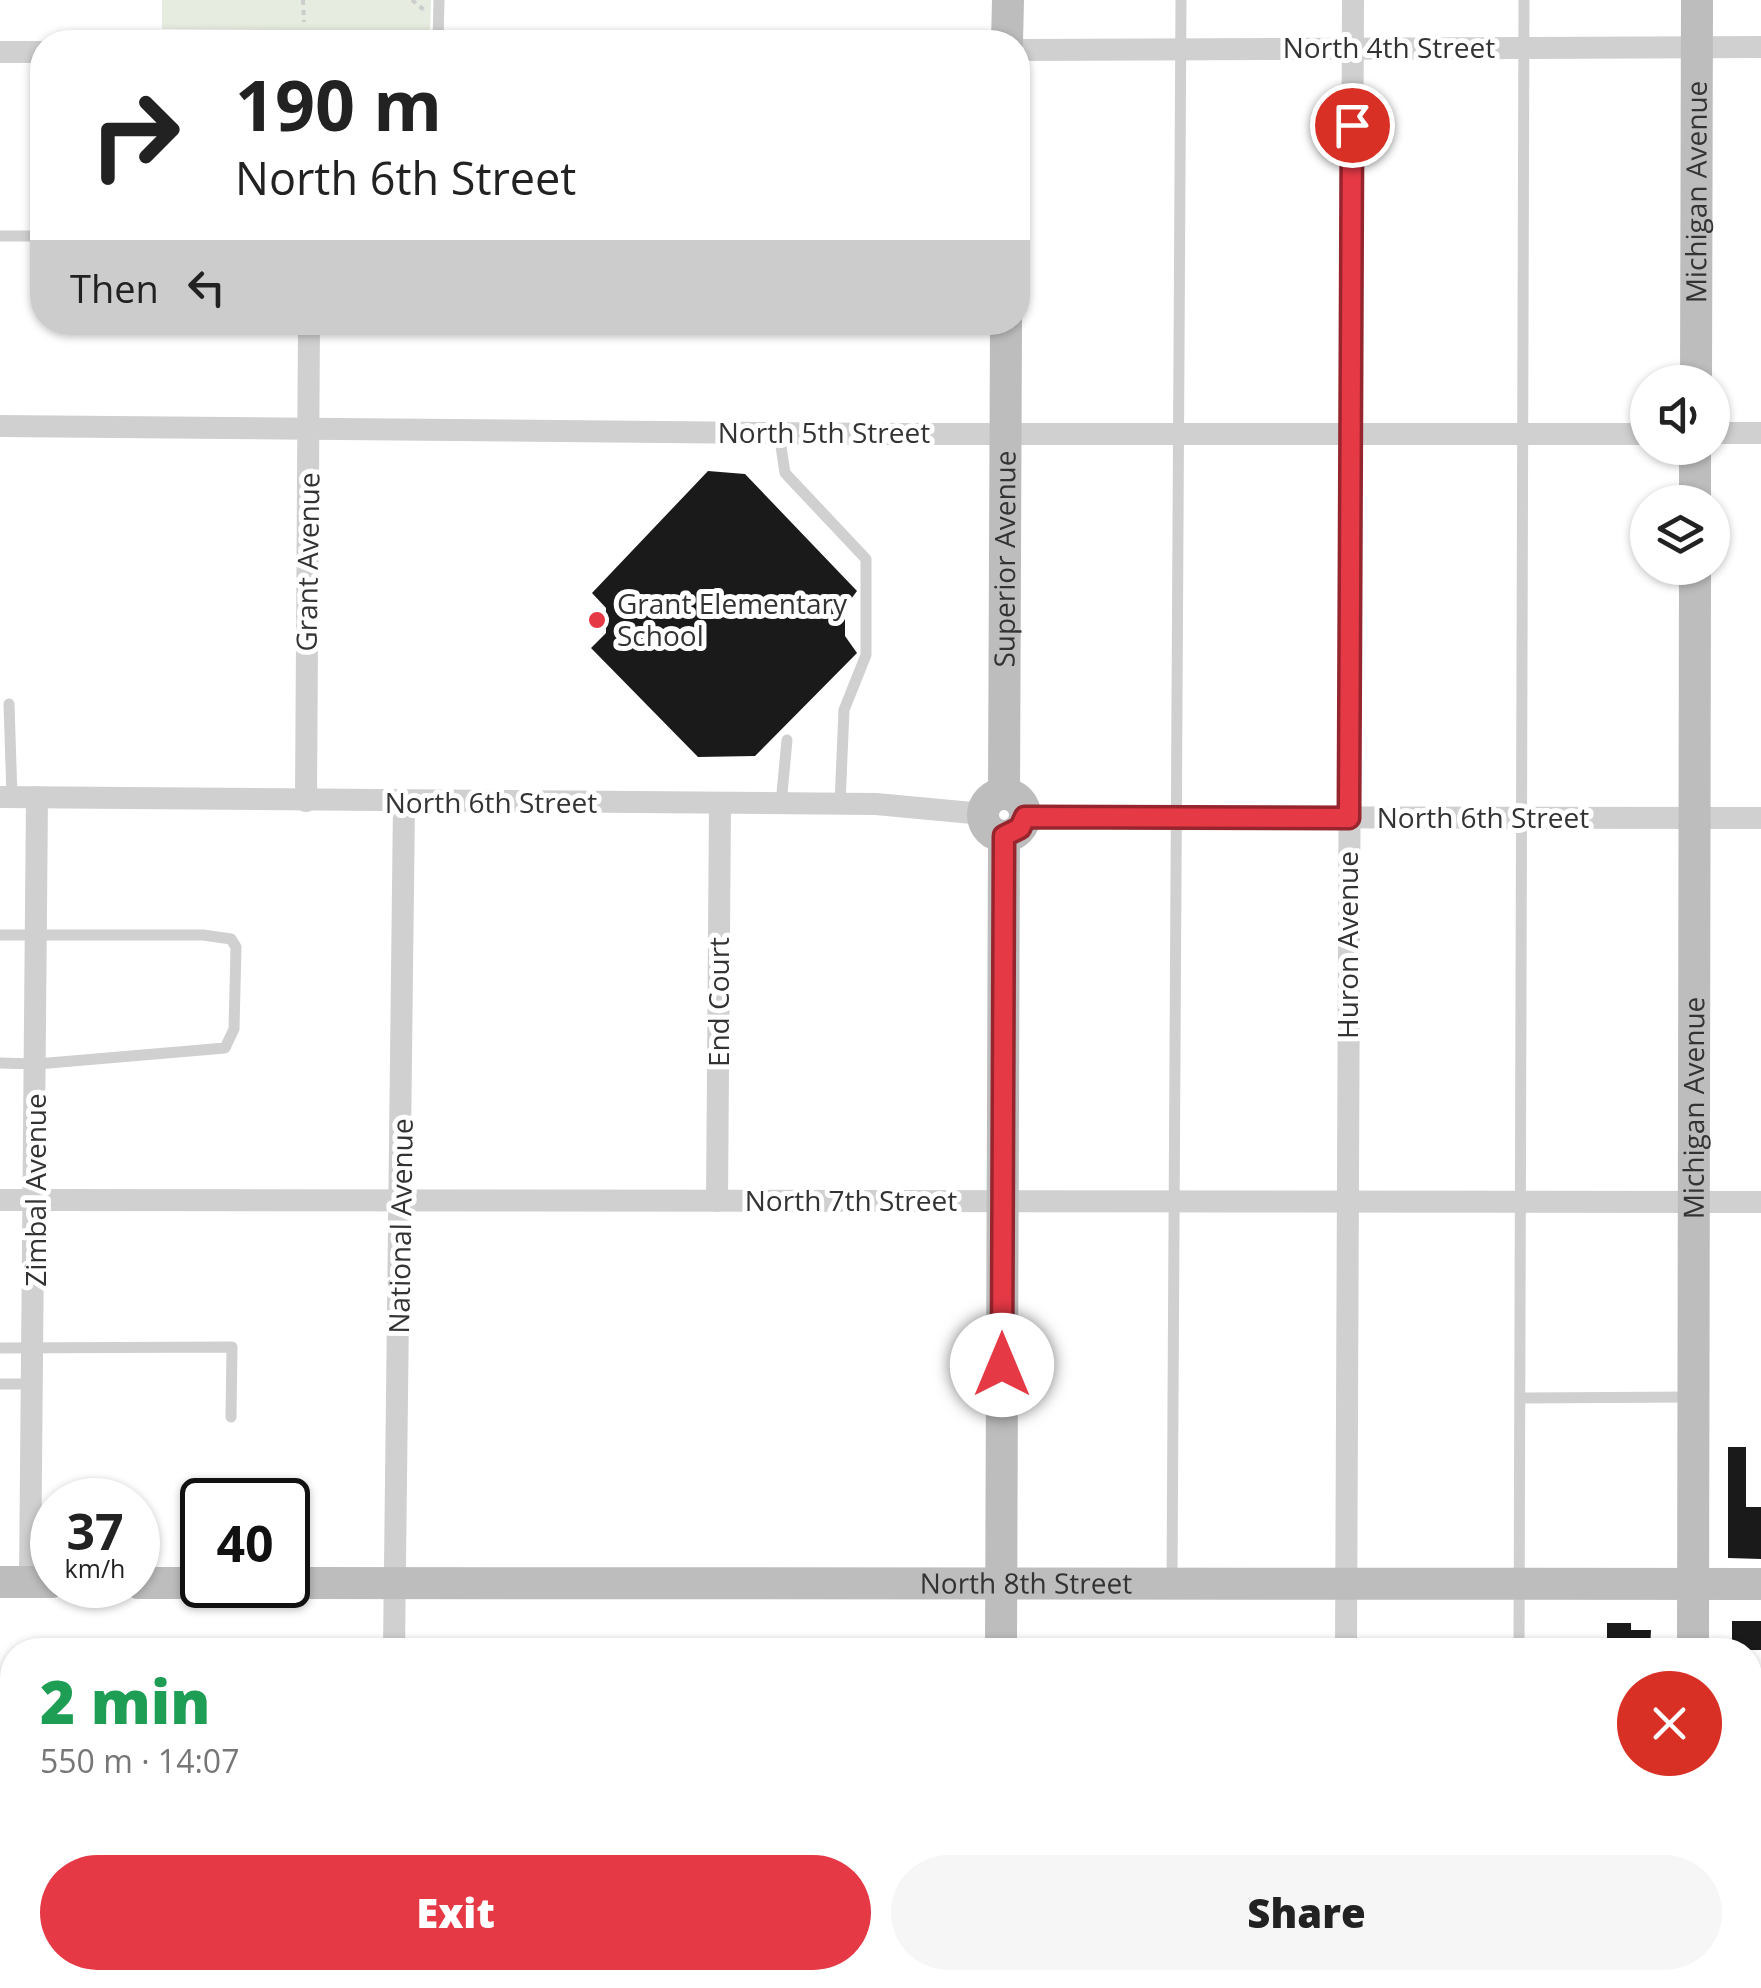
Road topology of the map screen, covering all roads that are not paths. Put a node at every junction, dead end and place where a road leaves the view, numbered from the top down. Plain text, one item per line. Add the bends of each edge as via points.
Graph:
1 (439, 0) edge
2 (1008, 0) edge
3 (1181, 0) edge
4 (1353, 0) edge
5 (1524, 0) edge
6 (1696, 0) edge
7 (438, 30) edge
8 (1007, 30) edge
9 (1353, 48) junction
10 (1524, 48) junction
11 (1696, 48) junction
12 (1761, 48) edge
13 (1030, 50) edge
14 (1182, 51) junction
15 (0, 52) edge
16 (30, 52) edge
17 (0, 236) edge
18 (30, 236) edge
19 (309, 335) edge
20 (1006, 335) edge
21 (1696, 365) edge
22 (0, 426) edge
23 (309, 428) junction
24 (1006, 432) junction
25 (1176, 432) junction
26 (778, 433) junction
27 (1730, 433) edge
28 (1761, 433) edge
29 (1351, 434) junction
30 (1524, 434) junction
31 (1630, 434) edge
32 (1694, 585) edge
33 (9, 704) dead end
34 (786, 740) dead end
35 (6, 797) edge
36 (38, 797) junction
37 (306, 801) junction
38 (404, 803) junction
39 (720, 803) junction
40 (780, 804) junction
41 (840, 804) junction
42 (1004, 815) junction
43 (1693, 816) junction
44 (1174, 818) junction
45 (1349, 818) junction
46 (1522, 818) junction
47 (1761, 818) edge
48 (0, 935) edge
49 (37, 935) junction
50 (0, 1063) edge
51 (36, 1064) junction
52 (0, 1200) edge
53 (36, 1200) junction
54 (1002, 1200) junction
55 (402, 1201) junction
56 (718, 1201) junction
57 (1172, 1201) junction
58 (1348, 1202) junction
59 (1521, 1202) junction
60 (1695, 1202) junction
61 (1761, 1202) edge
62 (0, 1348) edge
63 (34, 1348) junction
64 (0, 1384) edge
65 (34, 1384) junction
66 (1694, 1396) junction
67 (1520, 1398) junction
68 (231, 1416) dead end
69 (28, 1582) edge
70 (1001, 1583) junction
71 (310, 1584) edge
72 (394, 1584) junction
73 (1346, 1584) junction
74 (1694, 1584) junction
75 (1761, 1584) edge
76 (1520, 1585) junction
77 (1172, 1586) junction
78 (394, 1638) edge
79 (1001, 1638) edge
80 (1346, 1638) edge
81 (1519, 1638) edge
82 (1693, 1638) edge

1 - 7 lane
2 - 8 street
3 - 14 lane
4 - 9 street, Huron Avenue
5 - 10 lane
6 - 11 street, Michigan Avenue
9 - 10 street, North 4th Street
9 - 14 street, North 4th Street
9 - 29 street, Huron Avenue
10 - 11 street, North 4th Street
10 - 30 lane
11 - 12 street, North 4th Street
11 - 21 street, Michigan Avenue
13 - 14 street, North 4th Street
14 - 25 lane
15 - 16 street
17 - 18 lane
19 - 23 street, Grant Avenue
20 - 24 street, Superior Avenue
22 - 23 street, North 5th Street
23 - 26 street, North 5th Street
23 - 37 street, Grant Avenue
24 - 25 street, North 5th Street
24 - 26 street, North 5th Street
24 - 42 street, Superior Avenue
25 - 29 street, North 5th Street
25 - 44 lane
26 - 41 lane via 784,474 866,559 866,656 844,710
27 - 28 street
29 - 30 street, North 5th Street
29 - 45 street, Huron Avenue
30 - 31 street, North 5th Street
30 - 46 lane
32 - 43 street, Michigan Avenue
33 - 35 lane
34 - 40 lane
35 - 36 street, North 6th Street
36 - 37 street, North 6th Street
36 - 49 street, Zimbal Avenue
37 - 38 street, North 6th Street
38 - 39 street, North 6th Street
38 - 55 street, National Avenue
39 - 40 street, North 6th Street
39 - 56 street, End Court
40 - 41 street, North 6th Street
41 - 42 street, North 6th Street
42 - 44 street, North 6th Street
42 - 54 street, Superior Avenue
43 - 46 street, North 6th Street
43 - 47 street, North 6th Street
43 - 60 street, Michigan Avenue
44 - 45 street, North 6th Street
44 - 57 lane
45 - 46 street, North 6th Street
45 - 58 street, Huron Avenue
46 - 59 lane
48 - 49 lane
49 - 51 street, Zimbal Avenue
49 - 51 lane via 203,935 226,937 236,947 234,1029 225,1048
50 - 51 lane
51 - 53 street, Zimbal Avenue
52 - 53 street, North 7th Street
53 - 55 street, North 7th Street
53 - 63 street, Zimbal Avenue
54 - 56 street, North 7th Street
54 - 57 street, North 7th Street
54 - 70 street, Superior Avenue
55 - 56 street, North 7th Street
55 - 72 street, National Avenue
57 - 58 street, North 7th Street
57 - 77 lane
58 - 59 street, North 7th Street
58 - 73 street, Huron Avenue
59 - 60 street, North 7th Street
59 - 67 lane
60 - 61 street, North 7th Street
60 - 66 street, Michigan Avenue
62 - 63 lane
63 - 65 street, Zimbal Avenue
63 - 68 lane via 232,1347
64 - 65 lane
65 - 69 street, Zimbal Avenue
66 - 67 lane
66 - 74 street, Michigan Avenue
67 - 76 lane
70 - 72 street, North 8th Street
70 - 77 street, North 8th Street
70 - 79 street, Superior Avenue
71 - 72 street, North 8th Street
72 - 78 street, National Avenue
73 - 76 street, North 8th Street
73 - 77 street, North 8th Street
73 - 80 street, Huron Avenue
74 - 75 street, North 8th Street
74 - 76 street, North 8th Street
74 - 82 street, Michigan Avenue
76 - 81 lane

